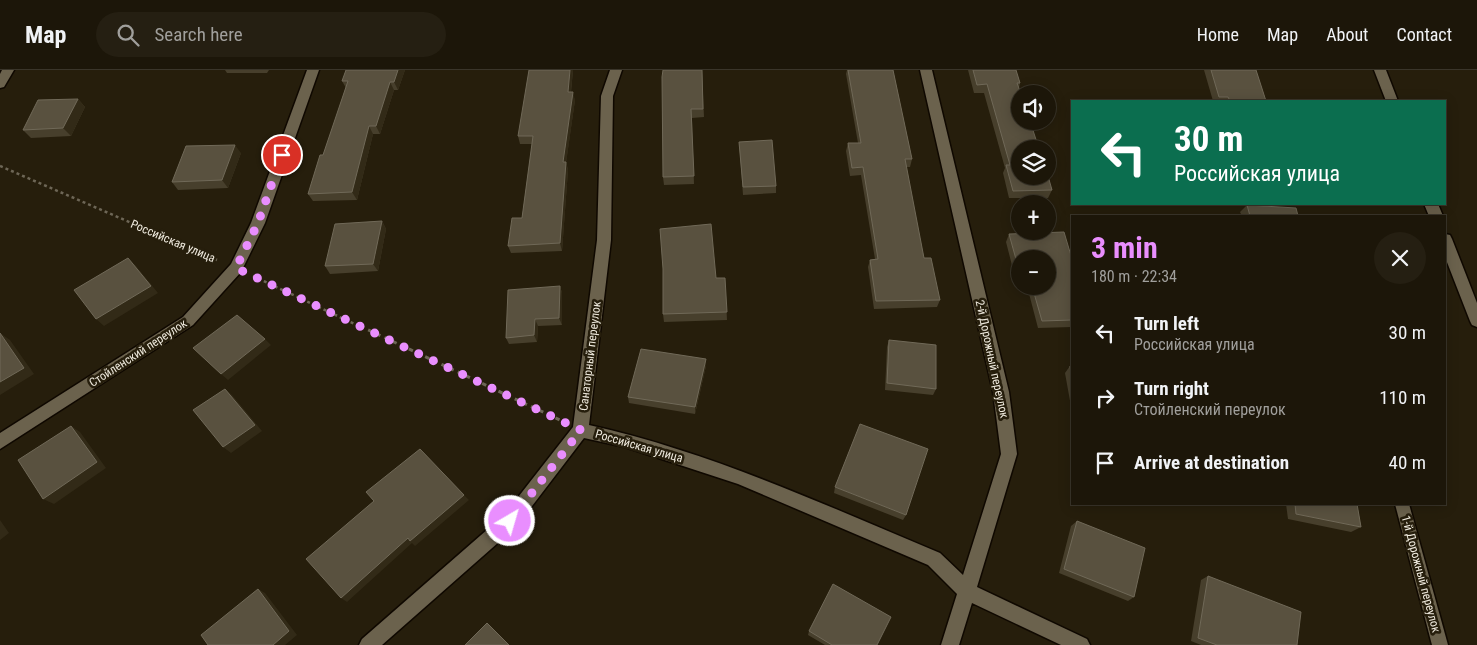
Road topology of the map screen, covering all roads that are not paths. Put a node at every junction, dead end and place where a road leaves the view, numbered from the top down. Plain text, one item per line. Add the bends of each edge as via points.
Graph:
1 (8, 70) edge
2 (313, 70) edge
3 (616, 70) edge
4 (926, 70) edge
5 (1380, 70) edge
6 (0, 84) edge
7 (1392, 100) edge
8 (1446, 242) edge
9 (1477, 321) edge
10 (581, 430) junction
11 (0, 442) edge
12 (1402, 505) edge
13 (967, 592) junction
14 (368, 645) edge
15 (950, 645) edge
16 (1081, 645) edge
17 (1440, 645) edge

1 - 6 street
2 - 11 street, Стойленский переулок via 258,223 236,268 188,321
3 - 10 street, Санаторный переулок via 607,96 604,240
4 - 13 street, 2-й Дорожный переулок via 1001,392 1009,454
5 - 7 street
8 - 9 street
10 - 13 street, Российская улица via 626,440 740,477 934,559
10 - 14 street via 510,521
12 - 17 lane, 1-й Дорожный переулок
13 - 15 street, 2-й Дорожный переулок
13 - 16 street, Российская улица

